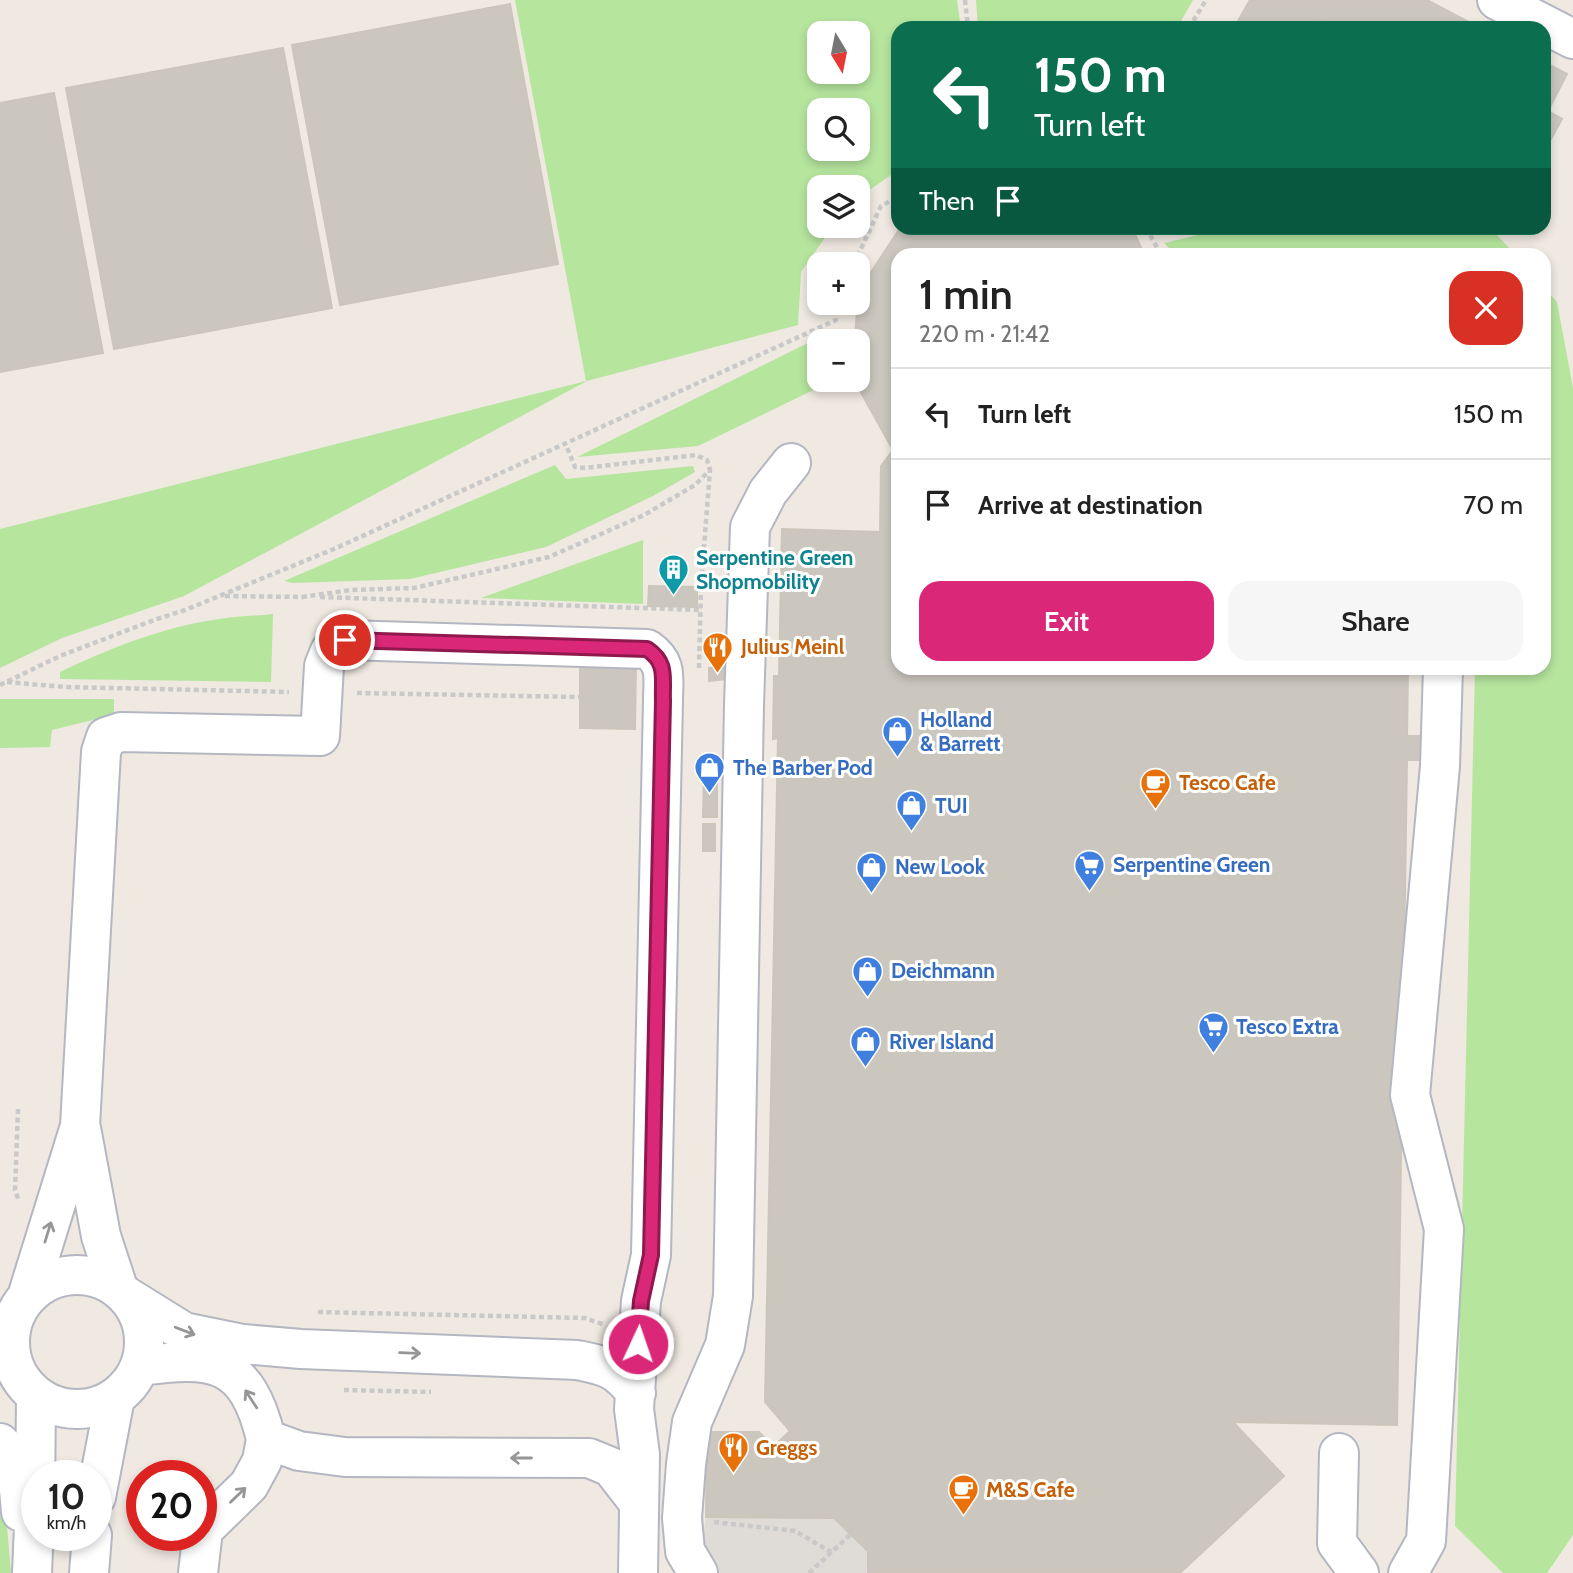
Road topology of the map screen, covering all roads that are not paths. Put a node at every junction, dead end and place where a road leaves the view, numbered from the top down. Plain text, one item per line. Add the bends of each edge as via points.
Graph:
1 (1506, 2) edge
2 (1540, 21) edge
3 (1551, 27) edge
4 (1573, 39) edge
5 (790, 463) dead end
6 (1443, 675) edge
7 (80, 1126) junction
8 (122, 1292) junction
9 (27, 1297) junction
10 (641, 1301) junction
11 (577, 1360) junction
12 (140, 1366) junction
13 (13, 1373) edge
14 (115, 1398) junction
15 (635, 1401) junction
16 (266, 1439) junction
17 (0, 1443) edge
18 (1339, 1453) dead end
19 (589, 1458) junction
20 (103, 1460) edge
21 (639, 1503) junction
22 (91, 1551) edge
23 (30, 1573) edge
24 (89, 1573) edge
25 (198, 1573) edge
26 (638, 1573) edge
27 (698, 1573) edge
28 (1359, 1573) edge
29 (1408, 1573) edge

1 - 2 street
3 - 4 street
5 - 27 street via 750,527 733,1296 725,1345 692,1422 682,1518 685,1551
6 - 29 street via 1440,766 1410,1095 1444,1229 1426,1541
7 - 8 street via 102,1236
9 -> 7 street
7 - 10 street via 101,752 106,737 121,732 320,736 324,666 330,650 345,640 647,649 659,657 663,701 651,1255
8 - 9 street via 100,1279 80,1275 42,1284
8 -> 11 street via 184,1332 243,1344
8 - 12 street via 143,1329
9 - 13 street via 10,1330
10 - 11 street via 616,1333
10 - 15 street
11 - 15 street via 623,1375
12 - 14 street
16 -> 12 street via 259,1412 228,1370 209,1362 182,1360
13 - 14 street via 54,1406 75,1410
13 - 23 street via 36,1488
14 - 20 street
15 - 19 street via 620,1436 607,1450
15 - 21 street
19 -> 16 street via 345,1457 299,1451
25 -> 16 street via 203,1530 248,1485 262,1461
17 - 23 street via 19,1489
18 - 28 street via 1337,1543
19 - 21 street via 611,1467
21 - 26 street
22 - 24 street

